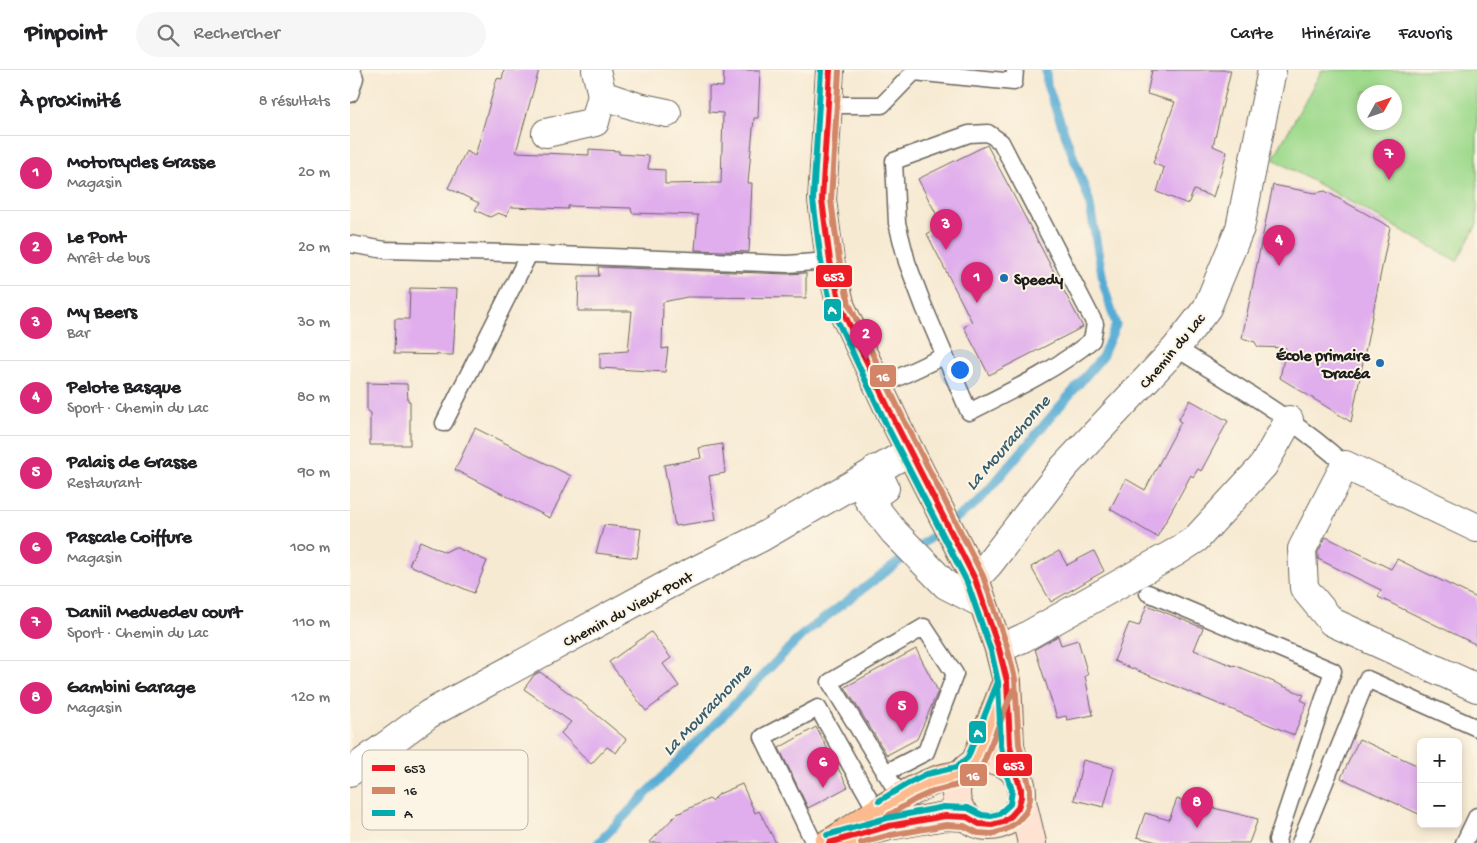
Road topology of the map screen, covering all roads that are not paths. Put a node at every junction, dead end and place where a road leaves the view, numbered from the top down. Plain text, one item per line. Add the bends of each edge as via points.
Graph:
1 (352, 70) edge
2 (830, 70) edge
3 (1015, 70) edge
4 (1272, 70) edge
5 (914, 71) edge
6 (599, 82) edge
7 (350, 94) edge
8 (827, 105) junction
9 (667, 113) dead end
10 (546, 133) dead end
11 (350, 244) edge
12 (529, 254) junction
13 (830, 261) junction
14 (1176, 348) junction
15 (944, 356) junction
16 (878, 387) junction
17 (1289, 420) junction
18 (444, 423) dead end
19 (916, 462) junction
20 (1345, 465) junction
21 (876, 470) junction
22 (1477, 528) edge
23 (974, 580) junction
24 (1148, 593) dead end
25 (999, 650) junction
26 (1006, 681) junction
27 (1477, 688) edge
28 (1477, 728) edge
29 (380, 750) edge
30 (362, 763) edge
31 (968, 769) junction
32 (350, 772) edge
33 (885, 773) junction
34 (1019, 786) junction
35 (900, 798) junction
36 (878, 812) junction
37 (1477, 816) edge
38 (988, 829) edge
39 (825, 842) edge
40 (1032, 843) edge
41 (1278, 843) edge
42 (1300, 843) edge
43 (1464, 843) edge

1 - 7 lane via 355,78
2 - 8 main road
3 - 5 lane via 1014,82
4 - 14 street, Chemin du Lac via 1240,228 1207,308
5 - 8 lane via 882,105
6 - 9 street via 638,107
6 - 10 street via 595,122
8 - 13 main road via 822,200
11 - 12 lane via 385,250
12 - 13 lane via 786,264
12 - 18 lane
13 - 16 main road via 841,307
14 - 17 lane
14 - 23 street, Chemin du Lac via 1064,468
15 - 15 lane via 907,262 897,223 894,161 969,134 988,133 1001,142 1090,315 1094,324 1092,340 1077,353 969,412
15 - 16 lane
16 - 19 main road
17 - 20 lane
17 - 25 street via 1263,466 1196,539
19 - 21 street, Chemin du Vieux Pont
19 - 23 main road
20 - 22 street
20 - 27 street via 1302,549 1304,588 1332,622
21 - 23 street via 885,488 868,500 894,532 946,585
21 - 29 street, Chemin du Vieux Pont via 762,537 429,714
23 - 25 main road
24 - 41 lane via 1333,671
25 - 26 main road
26 - 31 main road
26 - 34 main road via 1010,744
28 - 42 lane via 1367,679
30 - 32 street, Chemin du Vieux Pont
31 - 34 main road via 984,760 1002,762 1010,768
31 - 35 main road via 936,779
31 - 38 main road via 957,783 957,802 961,810
33 - 33 lane via 830,682 924,627 956,674 926,752
33 - 35 lane
34 - 38 main road via 1018,808 1003,822
34 - 40 main road
35 - 36 main road
36 - 39 main road
36 - 39 lane via 818,708 763,737
37 - 43 lane
38 - 39 main road via 945,816

